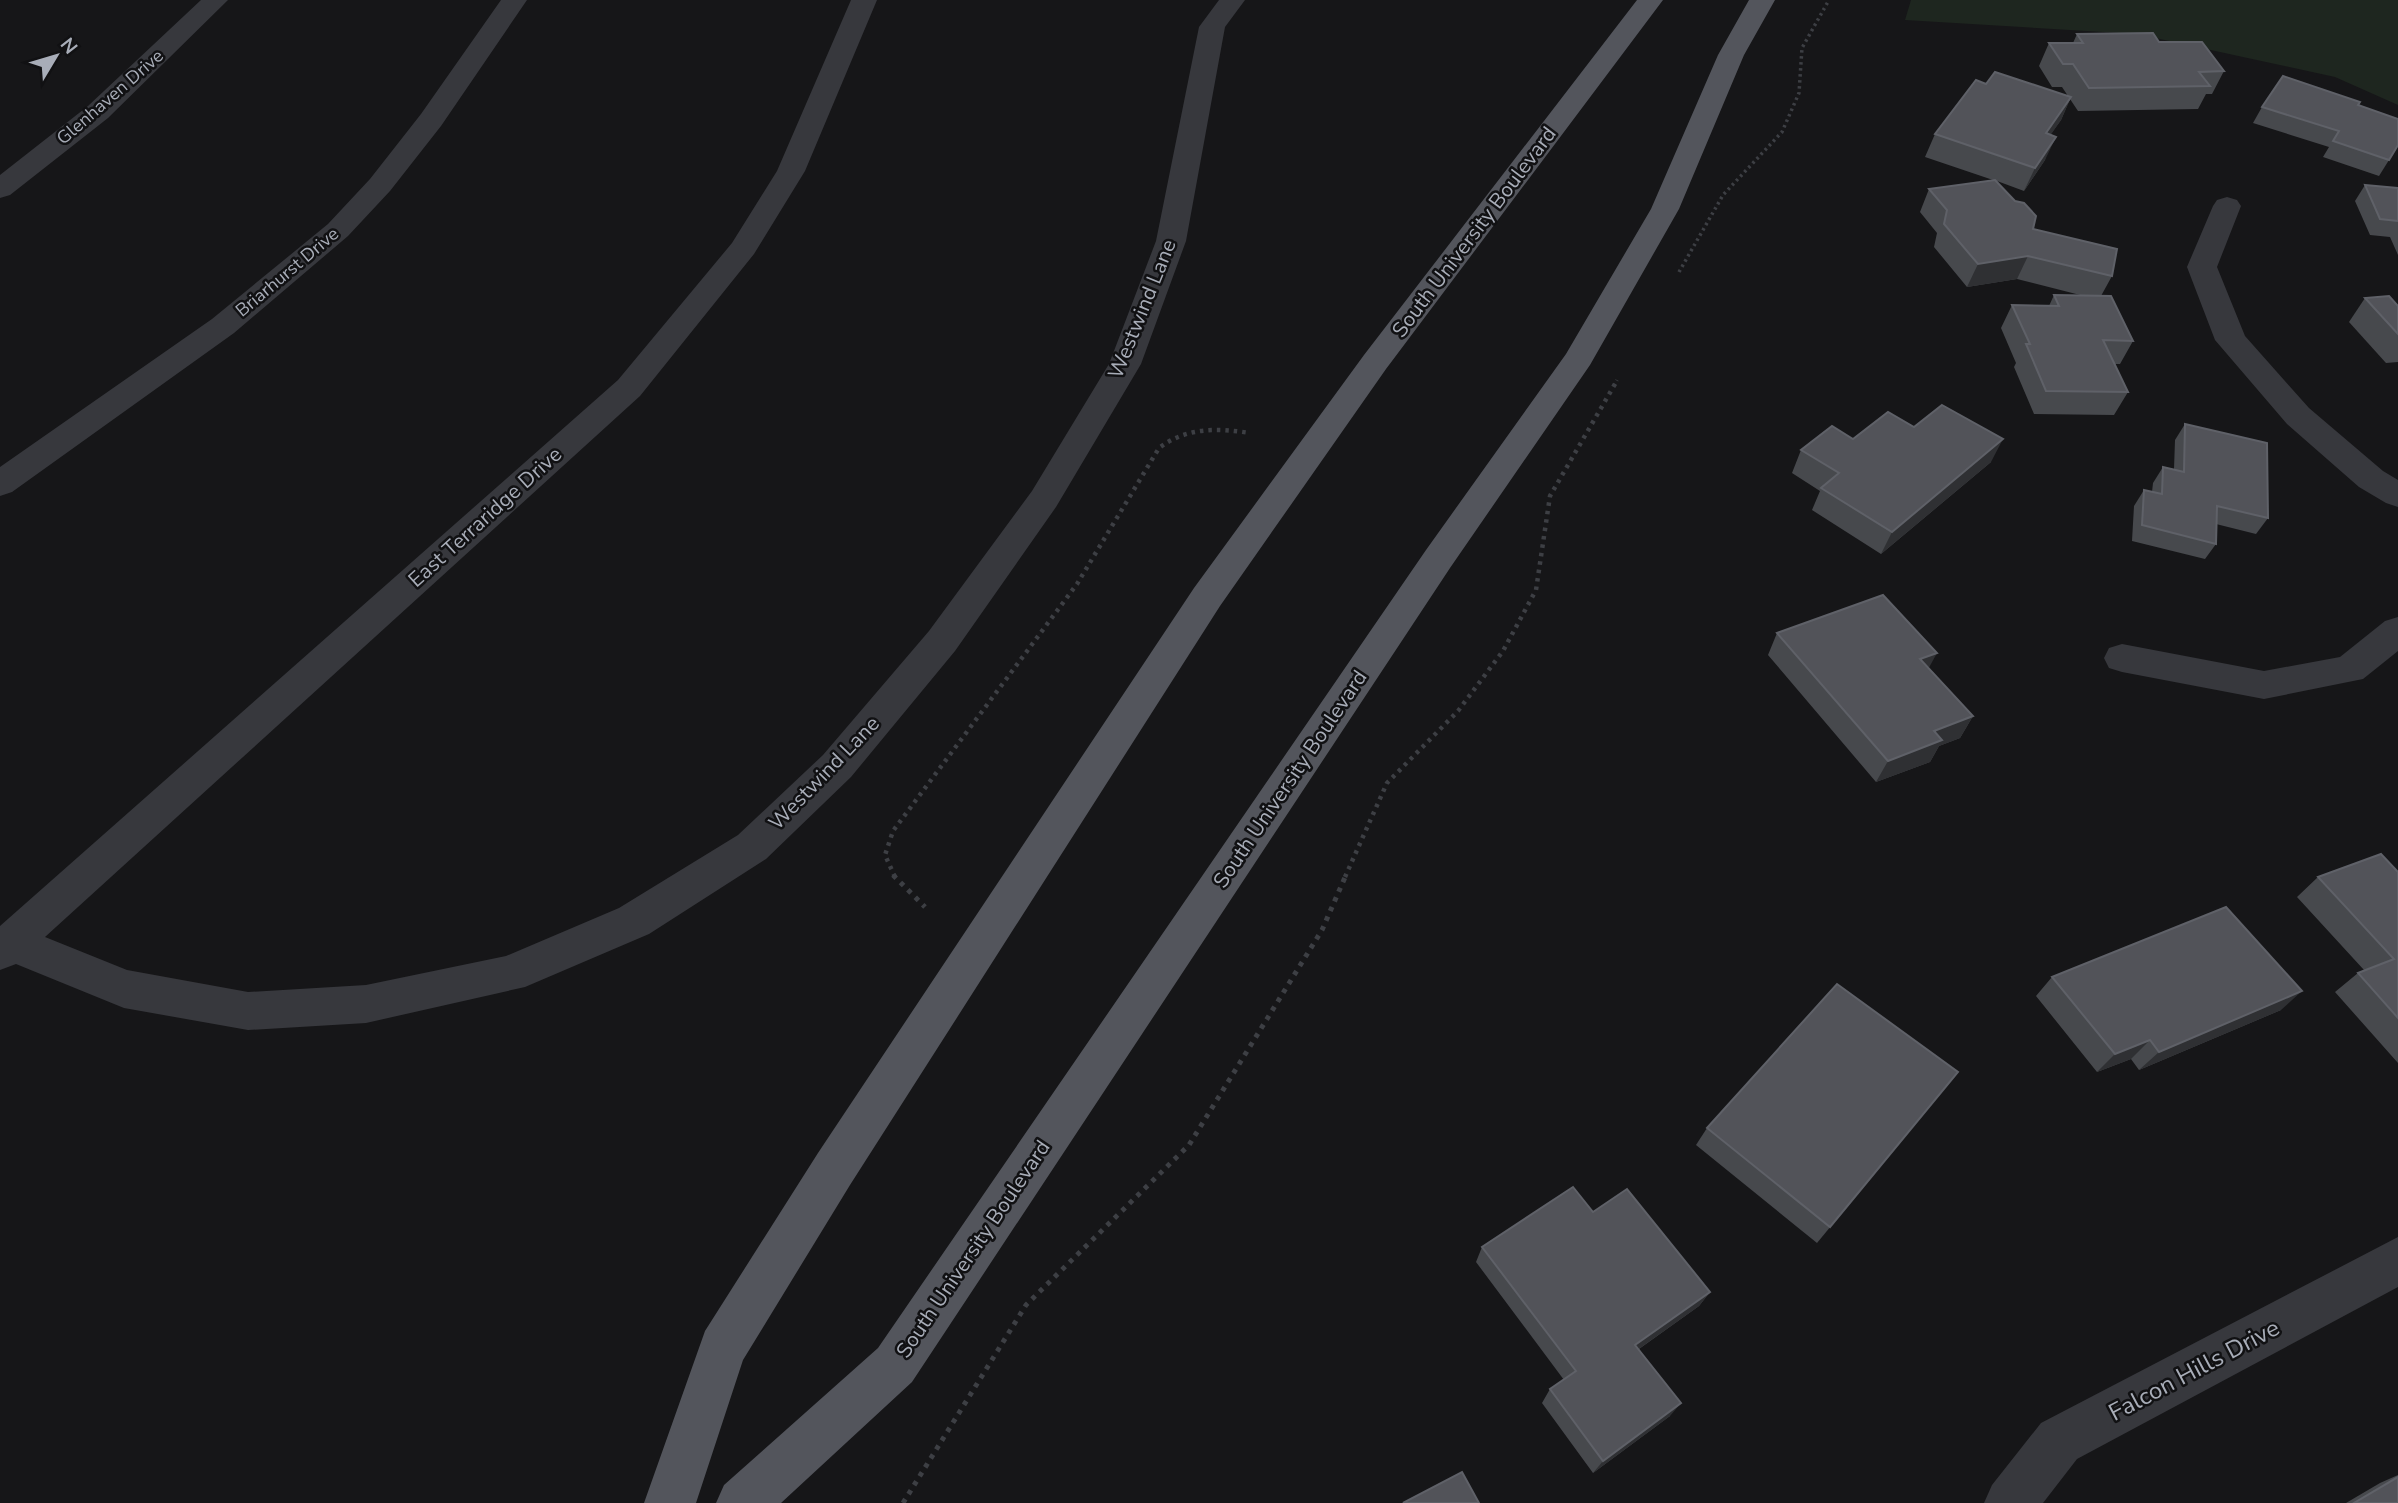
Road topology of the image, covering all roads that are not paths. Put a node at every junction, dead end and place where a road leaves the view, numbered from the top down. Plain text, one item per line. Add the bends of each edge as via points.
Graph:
1 (215, 0) edge
2 (514, 0) edge
3 (864, 0) edge
4 (1232, 0) edge
5 (1650, 0) edge
6 (1762, 0) edge
7 (0, 188) edge
8 (2227, 206) dead end
9 (0, 484) edge
10 (2398, 495) edge
11 (2398, 631) edge
12 (2122, 658) dead end
13 (5, 947) edge
14 (2398, 1261) edge
15 (670, 1503) edge
16 (742, 1503) edge
17 (2010, 1503) edge

1 - 7 street, Glenhaven Drive via 98,113
2 - 9 street, Briarhurst Drive via 430,120 338,230 222,326
3 - 13 street, East Terraridge Drive via 778,193 744,248 629,388
4 - 13 street, Westwind Lane via 1212,27 1171,241 1125,364 1044,499 942,641 837,766 752,847 634,921 510,975 366,1004 248,1012 124,989
5 - 15 main road, South University Boulevard via 1375,362 1207,597 1100,761 722,1348
6 - 16 main road, South University Boulevard via 1731,55 1665,208 1579,358 1438,559 895,1365
8 - 10 street via 2202,267 2231,340 2298,416 2371,479
11 - 12 street via 2350,669 2264,684
14 - 17 street, Falcon Hills Drive via 2059,1441

